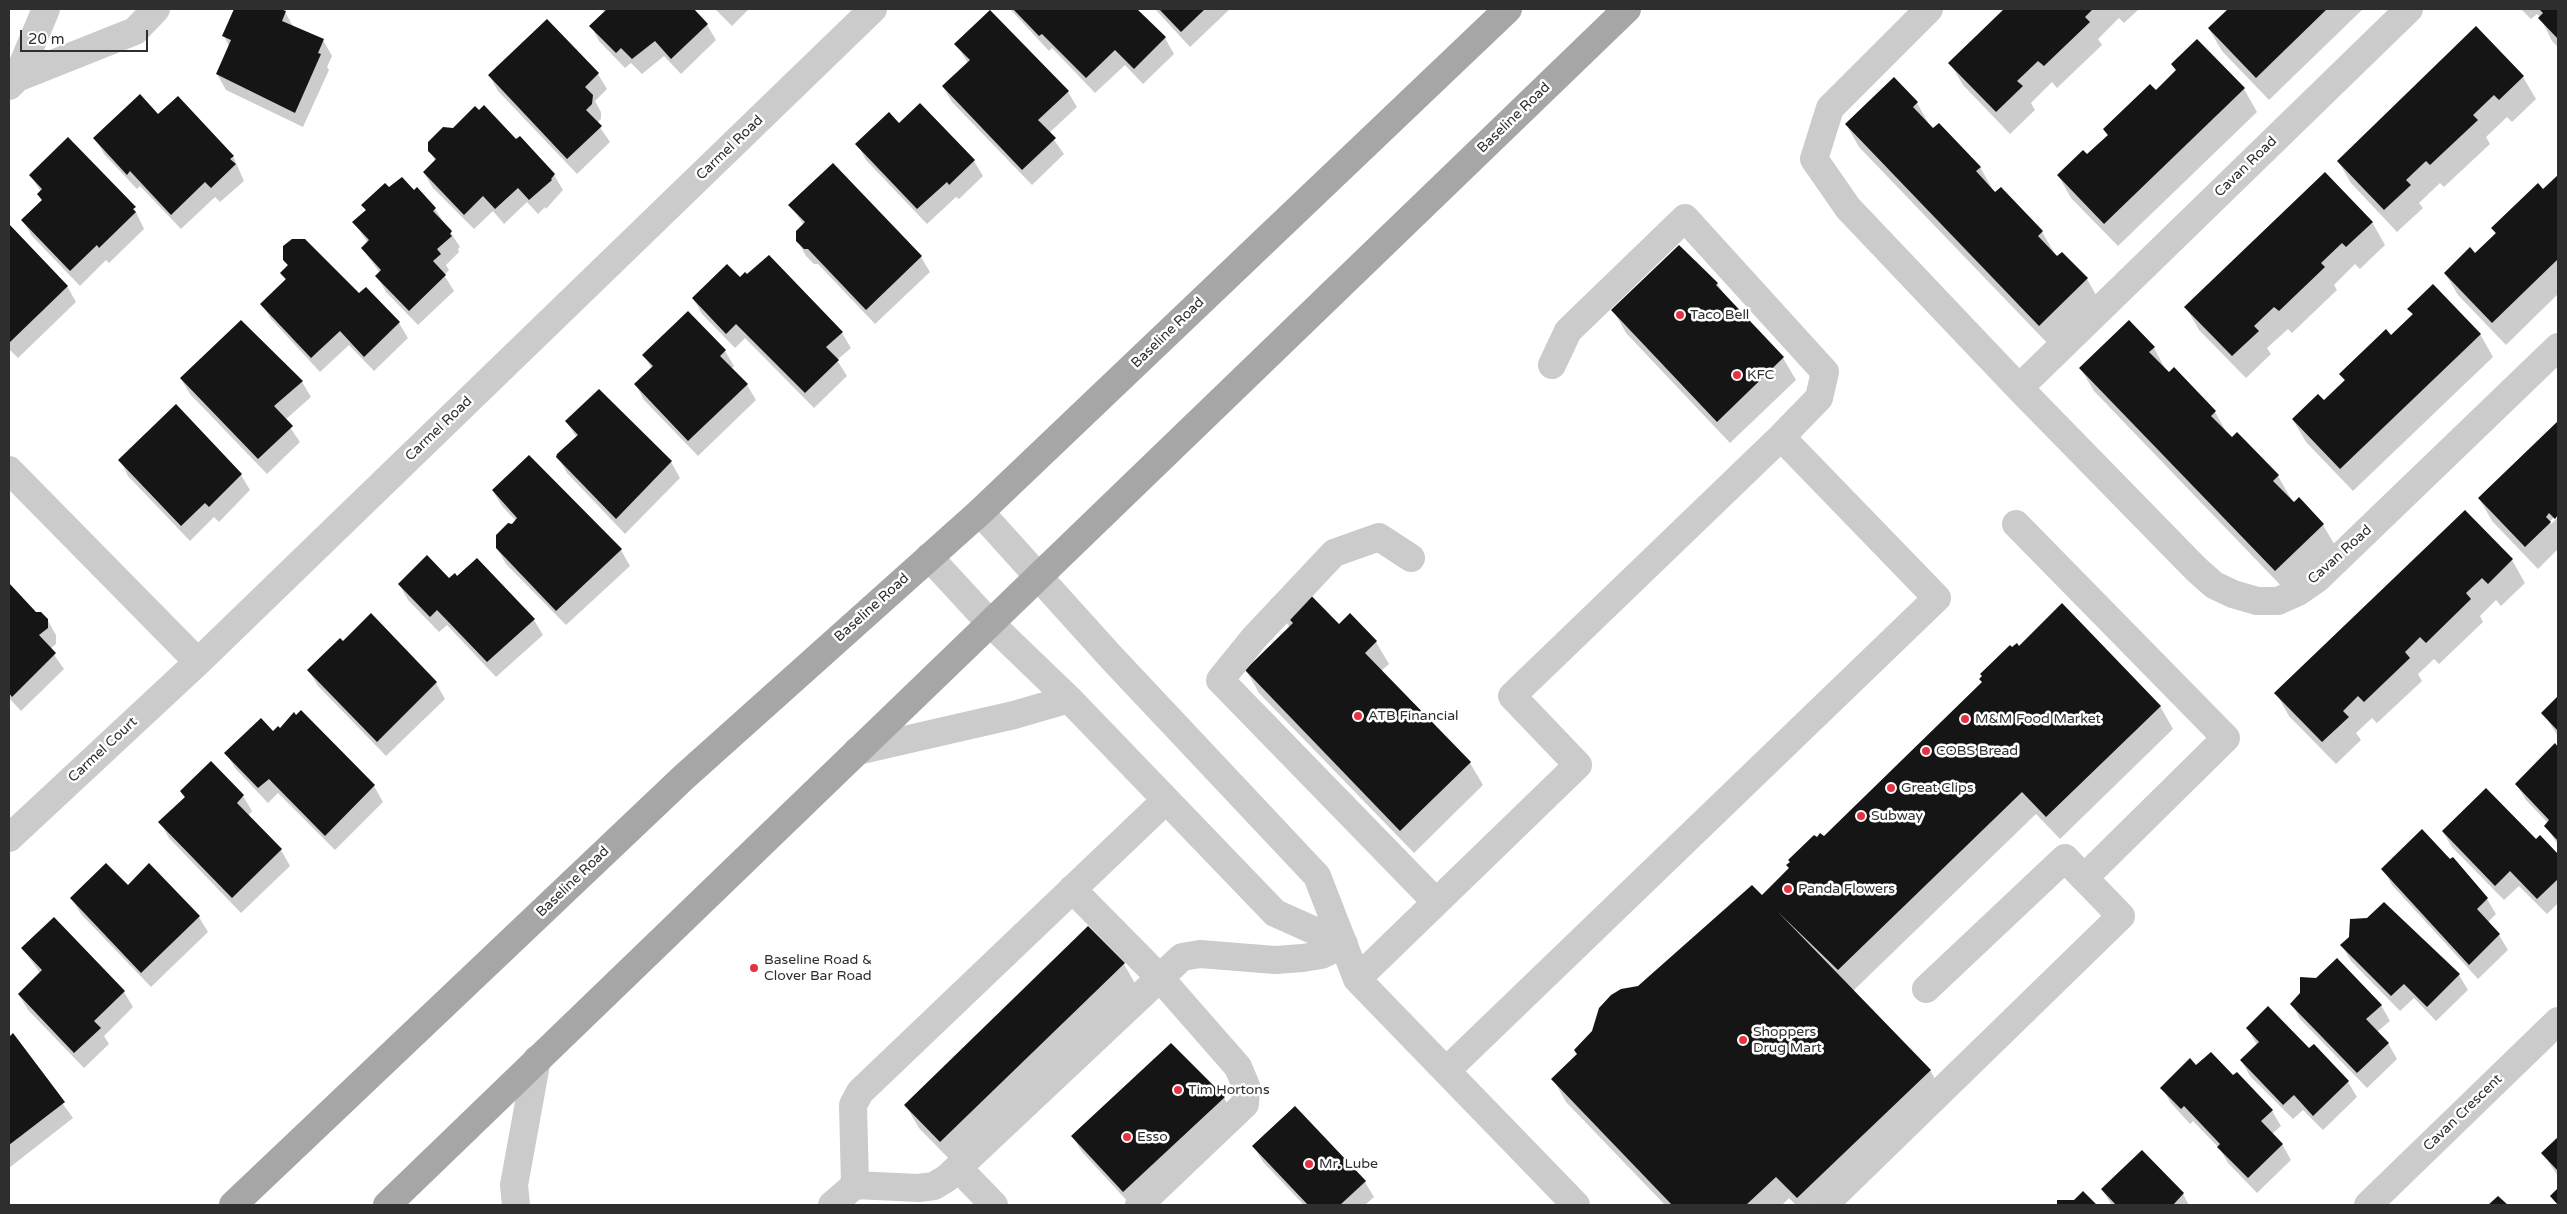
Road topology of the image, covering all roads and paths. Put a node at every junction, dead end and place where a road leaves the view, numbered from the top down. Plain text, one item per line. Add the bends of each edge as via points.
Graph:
1 (46, 9) edge
2 (156, 9) edge
3 (873, 9) edge
4 (1508, 9) edge
5 (1627, 9) edge
6 (1929, 9) edge
7 (2409, 9) edge
8 (13, 82) edge
9 (2558, 347) edge
10 (1552, 365) dead end
11 (2019, 388) junction
12 (1781, 437) junction
13 (9, 470) edge
14 (980, 512) junction
15 (2016, 524) dead end
16 (929, 557) junction
17 (1411, 558) dead end
18 (1038, 576) junction
19 (989, 622) junction
20 (198, 662) junction
21 (1069, 699) junction
22 (856, 751) junction
23 (1166, 800) junction
24 (9, 838) edge
25 (2084, 878) junction
26 (1072, 889) junction
27 (1436, 902) junction
28 (1344, 944) junction
29 (1160, 978) junction
30 (1357, 978) junction
31 (1926, 989) dead end
32 (2558, 1021) edge
33 (537, 1059) junction
34 (1446, 1071) junction
35 (958, 1168) junction
36 (855, 1184) junction
37 (922, 1196) edge
38 (233, 1205) edge
39 (387, 1205) edge
40 (516, 1205) edge
41 (832, 1205) edge
42 (994, 1205) edge
43 (1139, 1205) edge
44 (1576, 1205) edge
45 (1824, 1205) edge
46 (2368, 1205) edge

1 - 8 street
2 - 8 street via 134,31
3 - 20 street, Carmel Road
4 - 14 main road, Baseline Road
5 - 18 main road, Baseline Road
6 - 11 street, Cavan Road via 1830,108 1814,159 1848,208
7 - 11 street, Cavan Road
9 - 11 street, Cavan Road via 2317,579 2278,601 2249,599 2214,585
10 - 12 street via 1568,331 1685,218 1825,372 1819,398
12 - 27 street via 1512,696 1578,764
12 - 34 street via 1937,598
13 - 20 street
14 - 16 main road, Baseline Road
14 - 18 street
15 - 25 street via 2226,738
16 - 19 street
16 - 38 main road, Baseline Road via 684,777
17 - 27 street via 1379,537 1334,554 1254,638 1220,680
18 - 19 main road, Baseline Road
18 - 28 street via 1317,876
19 - 21 street
19 - 22 main road, Baseline Road
20 - 24 street, Carmel Court
21 - 22 street
21 - 23 street
22 - 33 main road, Baseline Road
23 - 26 street
23 - 28 street via 1275,913
25 - 31 street via 2065,858
25 - 45 street via 2121,916
26 - 29 street
26 - 36 street via 860,1092 853,1105
27 - 30 street
28 - 29 street via 1321,955 1275,960 1191,955 1182,957
28 - 30 street
29 - 35 street
29 - 43 street via 1238,1067 1246,1086 1245,1104
30 - 34 street
32 - 46 street, Cavan Crescent
33 - 39 main road, Baseline Road
33 - 40 street via 514,1185
34 - 44 street
35 - 37 street
35 - 42 street
36 - 37 street
36 - 41 street

